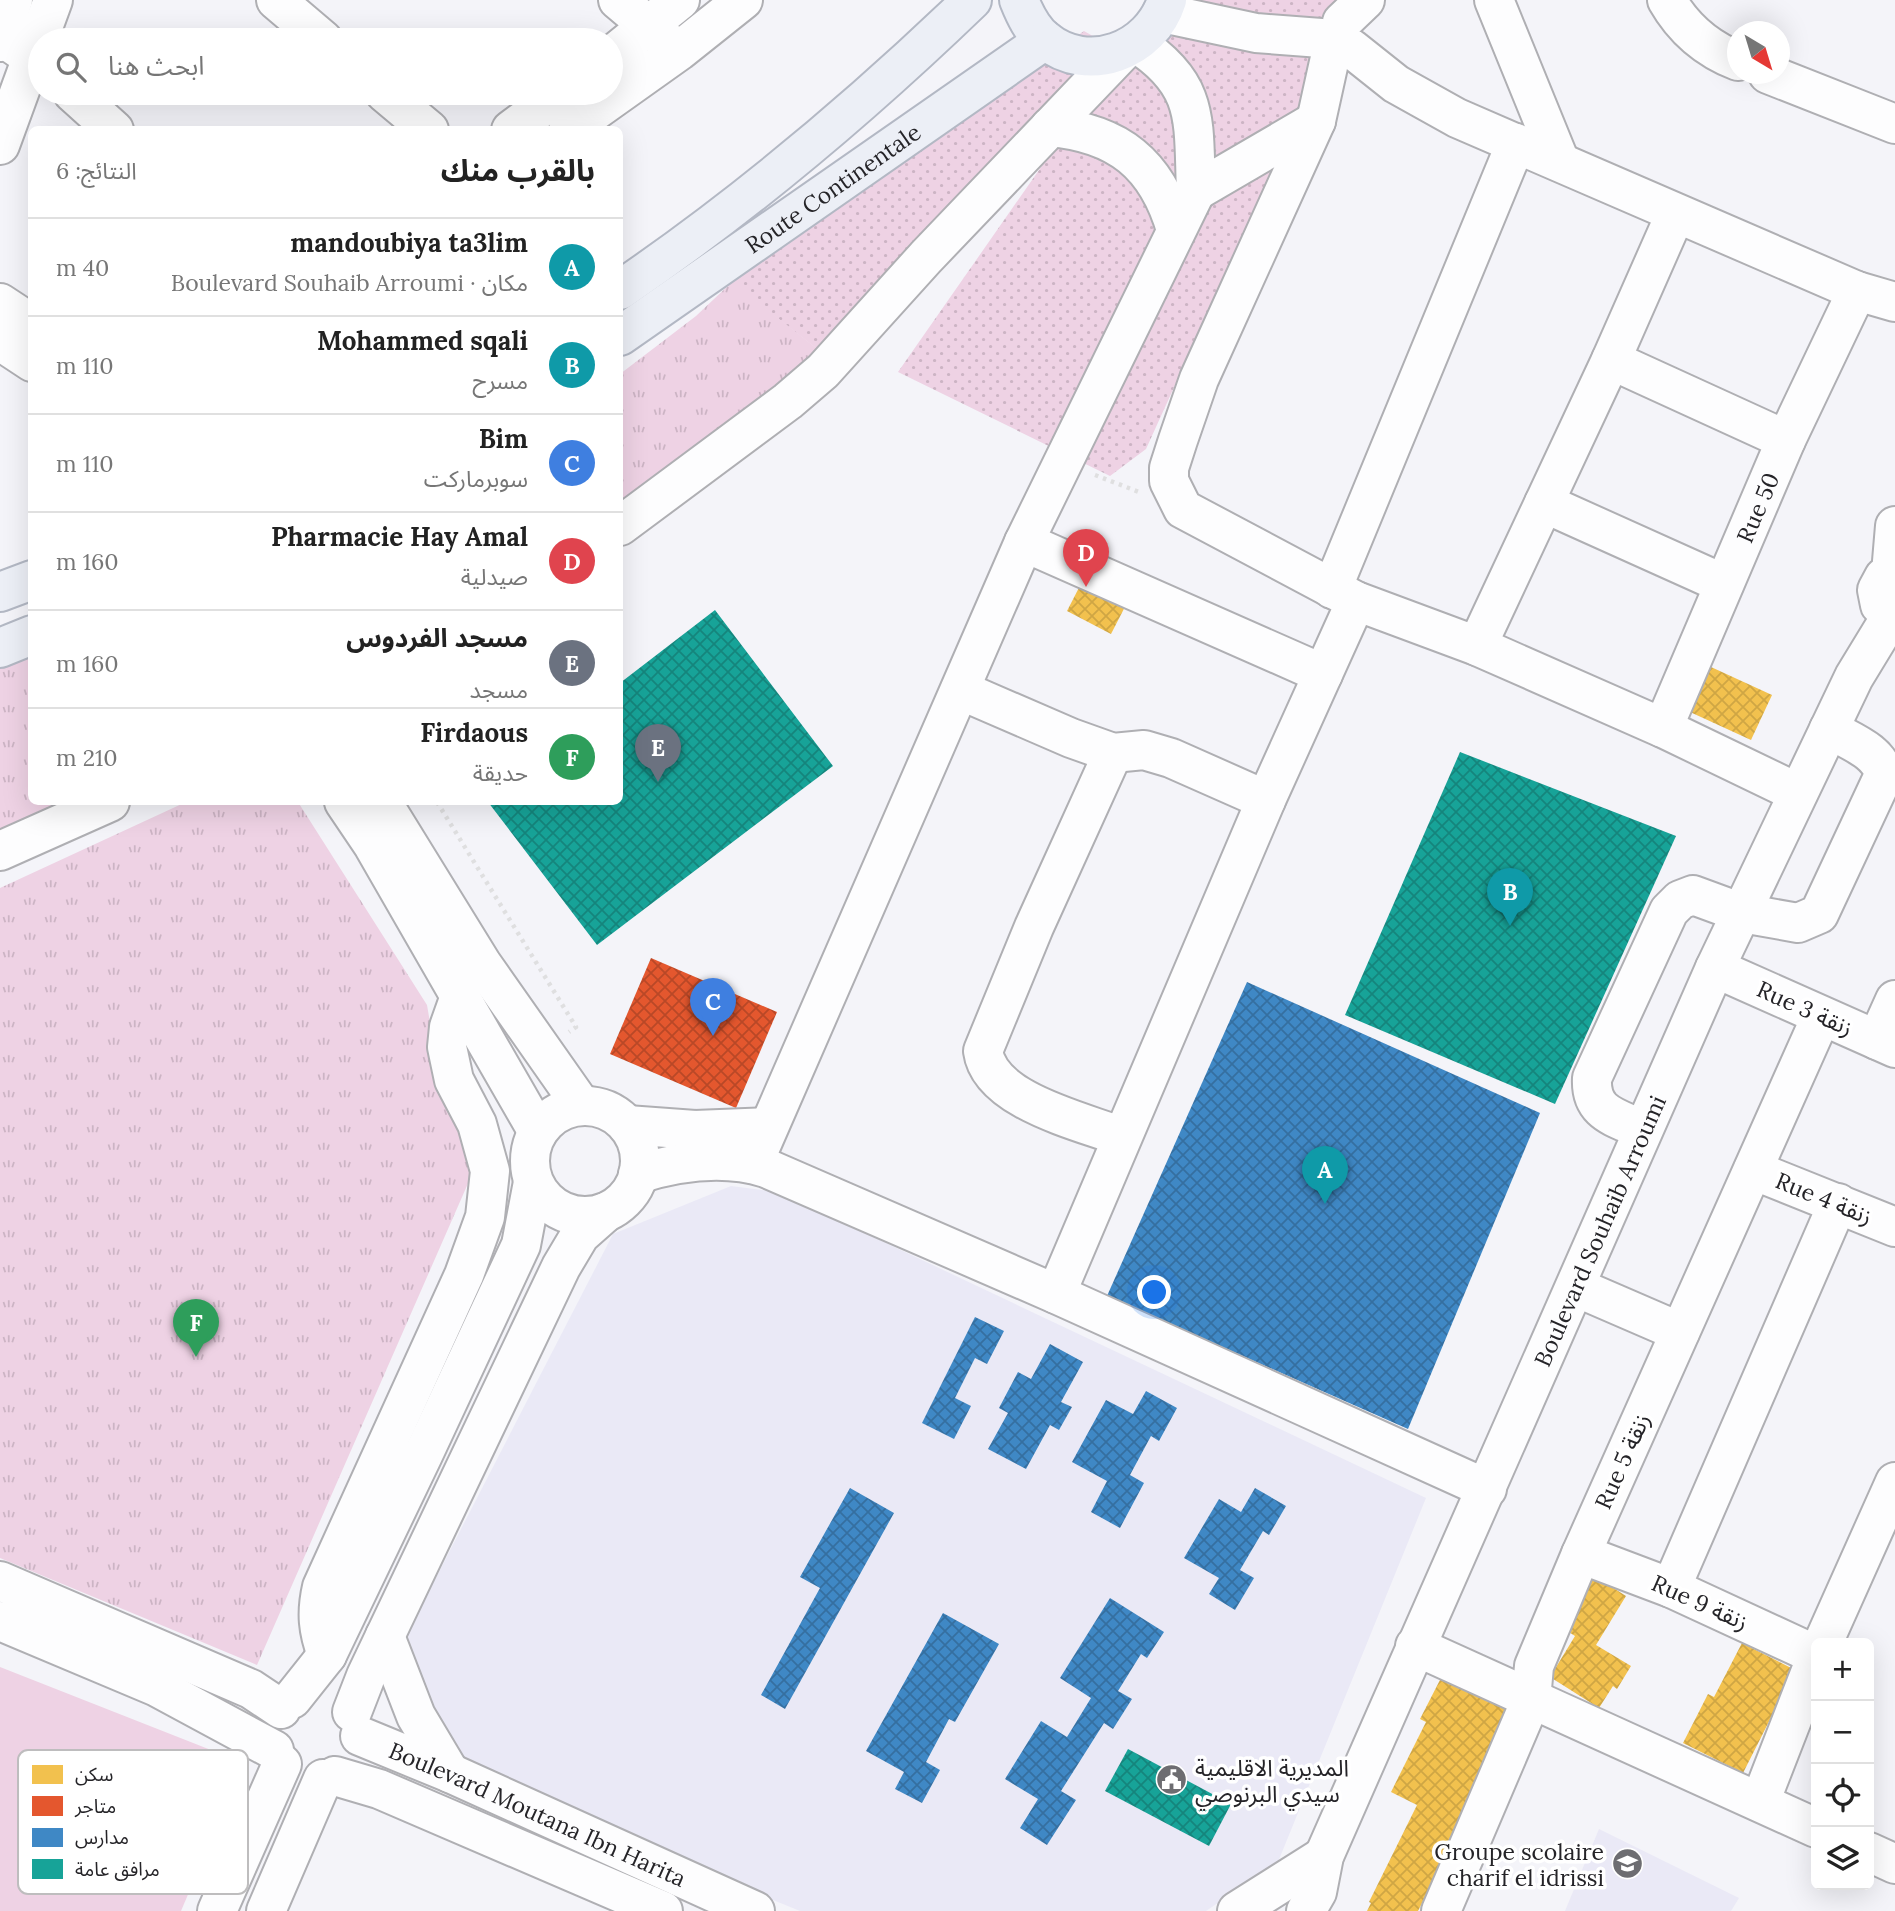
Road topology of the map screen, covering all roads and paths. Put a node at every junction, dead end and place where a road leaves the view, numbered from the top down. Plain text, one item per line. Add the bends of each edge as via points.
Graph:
1 (13, 0) edge
2 (53, 0) edge
3 (276, 0) edge
4 (618, 0) edge
5 (680, 0) edge
6 (743, 0) edge
7 (972, 0) edge
8 (1019, 0) edge
9 (1221, 0) edge
10 (1494, 0) edge
11 (1667, 0) edge
12 (1164, 6) edge
13 (650, 27) junction
14 (34, 28) edge
15 (309, 28) edge
16 (1340, 31) edge
17 (1045, 40) junction
18 (623, 47) edge
19 (1130, 47) junction
20 (19, 50) edge
21 (679, 51) junction
22 (1727, 57) edge
23 (1790, 83) edge
24 (623, 91) edge
25 (86, 105) edge
26 (399, 105) edge
27 (545, 105) edge
28 (603, 105) edge
29 (1316, 121) junction
30 (1895, 124) edge
31 (110, 126) edge
32 (424, 126) edge
33 (516, 126) edge
34 (574, 126) edge
35 (1050, 127) junction
36 (1516, 143) junction
37 (0, 145) edge
38 (1560, 162) junction
39 (1196, 191) junction
40 (1675, 215) junction
41 (1176, 230) junction
42 (623, 288) edge
43 (1857, 291) junction
44 (1895, 302) edge
45 (0, 303) edge
46 (28, 321) edge
47 (623, 334) edge
48 (0, 341) edge
49 (28, 359) edge
50 (1611, 360) junction
51 (1786, 440) junction
52 (1061, 462) junction
53 (1544, 503) junction
54 (1183, 509) junction
55 (623, 524) edge
56 (1895, 526) edge
57 (1024, 542) junction
58 (1893, 573) edge
59 (28, 582) edge
60 (1724, 584) junction
61 (0, 592) edge
62 (1344, 595) junction
63 (1894, 613) edge
64 (28, 637) edge
65 (1477, 646) junction
66 (0, 648) edge
67 (1323, 674) junction
68 (960, 690) junction
69 (1663, 728) junction
70 (1829, 729) junction
71 (1113, 753) junction
72 (1798, 793) junction
73 (1266, 800) junction
74 (103, 805) edge
75 (346, 805) edge
76 (384, 805) edge
77 (439, 805) edge
78 (0, 851) edge
79 (1742, 913) junction
80 (1715, 968) junction
81 (460, 996) junction
82 (1895, 1000) edge
83 (1821, 1017) junction
84 (1886, 1044) edge
85 (541, 1050) junction
86 (581, 1105) junction
87 (627, 1125) junction
88 (768, 1127) junction
89 (1643, 1130) junction
90 (538, 1132) junction
91 (1122, 1137) junction
92 (753, 1164) junction
93 (1754, 1170) junction
94 (638, 1174) junction
95 (533, 1182) junction
96 (1838, 1203) junction
97 (606, 1212) junction
98 (1895, 1227) edge
99 (1576, 1287) junction
100 (1056, 1294) junction
101 (1679, 1332) junction
102 (1895, 1482) edge
103 (1486, 1489) junction
104 (1581, 1554) junction
105 (0, 1581) edge
106 (1671, 1588) junction
107 (0, 1621) edge
108 (385, 1636) junction
109 (1825, 1638) edge
110 (1415, 1646) junction
111 (1811, 1654) edge
112 (327, 1656) junction
113 (1811, 1669) edge
114 (1531, 1700) junction
115 (287, 1704) junction
116 (356, 1724) junction
117 (278, 1757) junction
118 (450, 1773) junction
119 (329, 1777) junction
120 (1760, 1802) junction
121 (1814, 1827) edge
122 (248, 1833) edge
123 (1874, 1854) edge
124 (1324, 1856) junction
125 (1895, 1864) edge
126 (224, 1894) edge
127 (271, 1909) edge
128 (217, 1911) edge
129 (663, 1911) edge
130 (755, 1911) edge
131 (1237, 1911) edge
132 (1306, 1911) edge
133 (1441, 1911) edge

1 - 20 street
2 - 14 street
3 - 15 street
4 - 13 street
5 - 13 street
6 - 21 street
7 - 42 main road, Route Continentale via 794,160 706,232
8 - 17 main road via 1028,22
9 - 16 street via 1261,15
10 - 38 street
11 - 22 street via 1679,22
12 - 16 street via 1256,33
12 - 19 main road
13 - 18 street
13 - 21 street
16 - 29 street
16 - 36 street via 1431,105
17 - 19 main road via 1062,51 1083,56 1103,56
17 - 47 main road, Route Continentale
19 - 35 street
19 - 39 street via 1162,60 1186,94 1194,135
20 - 37 street
21 - 24 street
23 - 30 street
25 - 31 street
26 - 32 street
27 - 33 street
28 - 34 street
29 - 39 street
29 - 54 street via 1199,379 1178,440 1169,481
35 - 41 street via 1099,136 1141,164 1157,184
35 - 55 street via 822,371
36 - 38 street
36 - 62 street
38 - 40 street
39 - 41 street
40 - 43 street
40 - 50 street
41 - 52 street
43 - 44 street
43 - 51 street, Rue 50
45 - 46 street
48 - 49 street
50 - 51 street
50 - 53 street
51 - 60 street, Rue 50
52 - 54 path
52 - 57 street
53 - 60 street
53 - 65 street
54 - 62 street
56 - 58 street
57 - 67 street
57 - 68 street
58 - 63 street via 1879,583 1877,598
59 - 61 main road
60 - 69 street, Rue 50
62 - 65 street
62 - 67 street
63 - 70 street, Boulevard Souhaib Arroumi via 1854,677
64 - 66 main road
65 - 69 street
67 - 73 street
68 - 71 street
68 - 88 street
69 - 72 street
70 - 72 street, Boulevard Souhaib Arroumi
70 - 79 street via 1877,757 1884,775 1819,914 1798,923
71 - 73 street via 1144,750 1171,758
71 - 91 street via 983,1051 993,1075 1024,1100
72 - 79 street, Boulevard Souhaib Arroumi
73 - 91 street
74 - 78 street
75 - 81 street
76 - 85 street
77 - 85 path via 576,1027
79 - 80 street, Boulevard Souhaib Arroumi
79 - 89 street via 1693,895 1669,911 1592,1078 1591,1093 1597,1105
80 - 83 street, Rue 3 زنقة
80 - 89 street, Boulevard Souhaib Arroumi
81 - 90 street
81 - 112 street via 447,1047 454,1080 477,1124 490,1171 485,1217 458,1287 322,1587 317,1609
82 - 84 street
83 - 84 street, Rue 3 زنقة
83 - 93 street, Rue 5 زنقة
85 - 86 street
86 - 87 street via 598,1107
86 - 90 street via 549,1119
87 - 88 street via 695,1130
87 - 94 street via 640,1157
88 - 92 street
89 - 99 street, Boulevard Souhaib Arroumi
90 - 95 street via 529,1166
91 - 100 street
92 - 94 street via 715,1160 667,1165
92 - 100 street
93 - 96 street, Rue 4 زنقة
93 - 101 street, Rue 5 زنقة
94 - 97 street via 632,1190
95 - 97 street via 549,1203 572,1215
95 - 112 street via 521,1245
96 - 98 street, Rue 4 زنقة
96 - 106 street
97 - 108 street via 580,1236 561,1267
99 - 101 street
99 - 103 street, Boulevard Souhaib Arroumi
100 - 103 street
101 - 104 street, Rue 5 زنقة
102 - 109 street
103 - 110 street, Boulevard Souhaib Arroumi
104 - 106 street, Rue 9 زنقة
104 - 114 street, Rue 5 زنقة via 1534,1666
105 - 115 street
106 - 111 street, Rue 9 زنقة
107 - 117 street via 158,1687
108 - 116 street
108 - 118 street via 416,1716
110 - 114 street
110 - 124 street, Boulevard Souhaib Arroumi
112 - 115 street
113 - 120 street
114 - 120 street
114 - 133 street, Rue 5 زنقة
115 - 116 street via 321,1693 344,1702
115 - 117 street via 271,1736
116 - 118 street, Boulevard Moutana Ibn Harita
116 - 119 street via 352,1759
117 - 119 street via 294,1774 308,1780
117 - 122 street
118 - 130 street, Boulevard Moutana Ibn Harita
119 - 127 street
119 - 129 street, Boulevard Moutana Ibn Harita via 379,1789
120 - 121 street
123 - 125 street
124 - 131 street
124 - 132 street, Boulevard Souhaib Arroumi via 1317,1892
126 - 128 street

